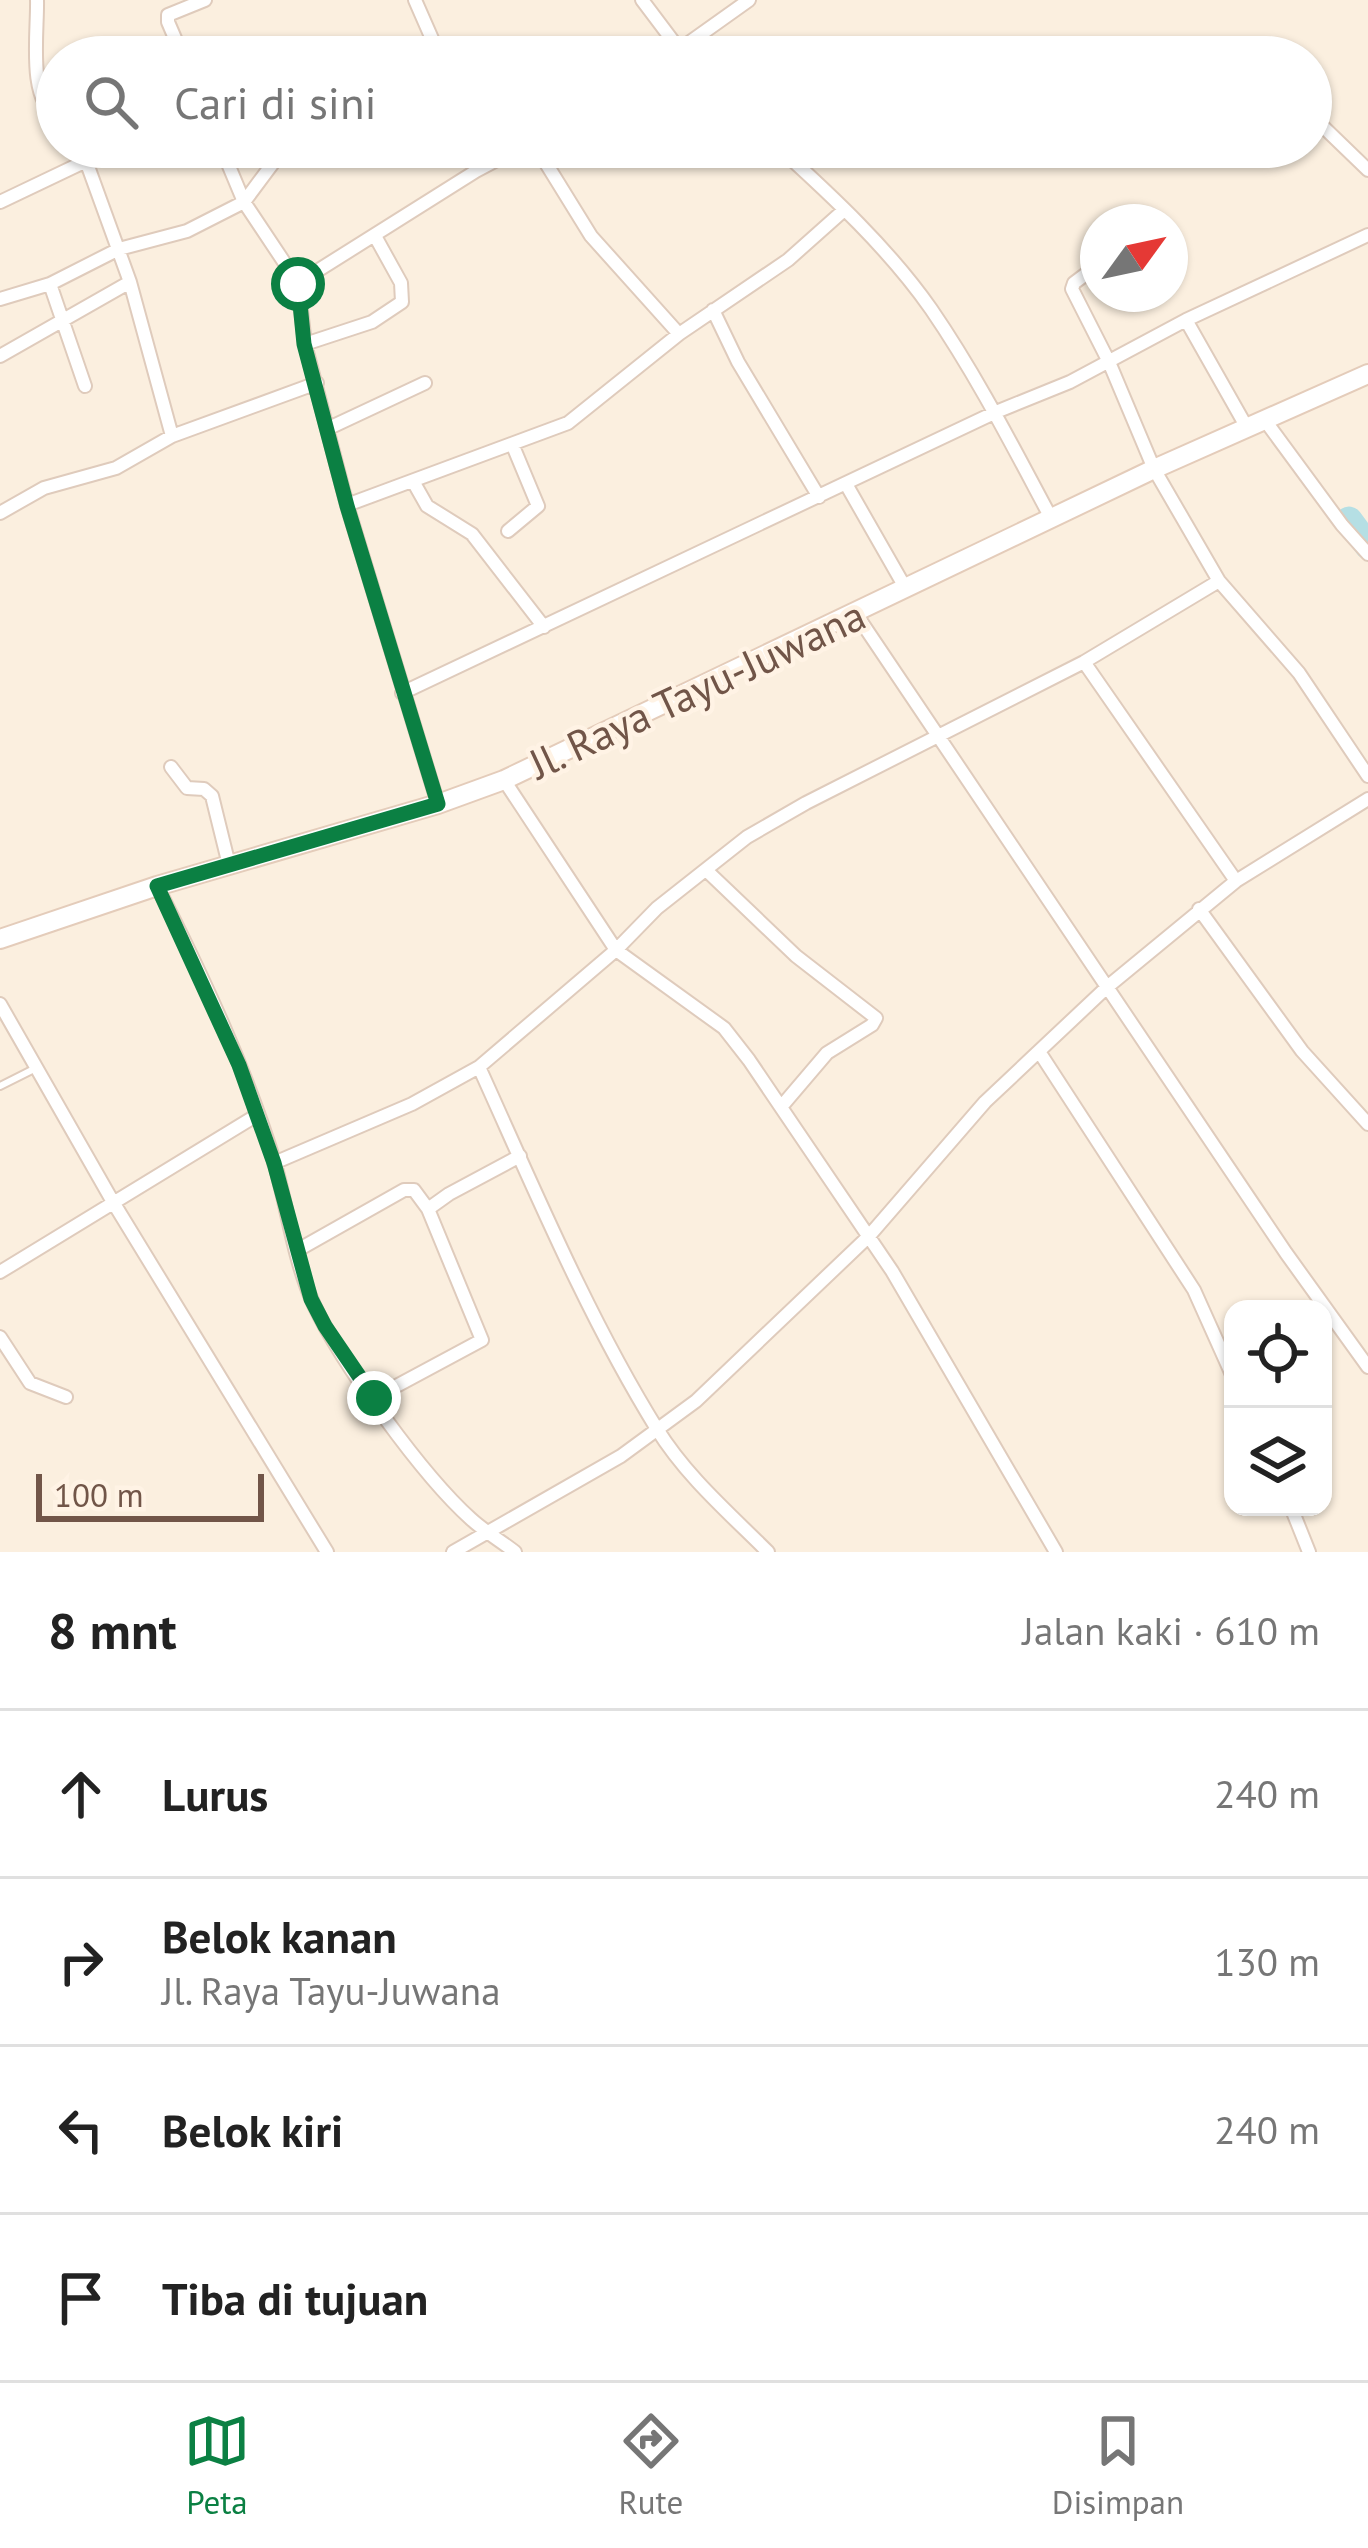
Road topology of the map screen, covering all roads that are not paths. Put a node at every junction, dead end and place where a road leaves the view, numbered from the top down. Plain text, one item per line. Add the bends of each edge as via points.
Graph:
1 (37, 0) edge
2 (205, 0) edge
3 (415, 0) edge
4 (643, 0) edge
5 (749, 0) edge
6 (38, 36) edge
7 (176, 36) edge
8 (431, 36) edge
9 (666, 36) edge
10 (703, 36) edge
11 (1332, 135) edge
12 (60, 168) edge
13 (89, 168) edge
14 (230, 168) edge
15 (269, 168) edge
16 (482, 168) edge
17 (549, 168) edge
18 (799, 168) edge
19 (1368, 170) edge
20 (0, 202) edge
21 (244, 202) junction
22 (843, 211) junction
23 (1368, 235) edge
24 (375, 236) junction
25 (119, 249) junction
26 (130, 282) junction
27 (50, 284) junction
28 (298, 284) junction
29 (0, 299) edge
30 (713, 310) junction
31 (1084, 312) edge
32 (63, 319) junction
33 (1186, 320) junction
34 (679, 334) junction
35 (304, 344) junction
36 (0, 356) edge
37 (1109, 362) junction
38 (1368, 374) edge
39 (317, 383) junction
40 (425, 383) dead end
41 (85, 386) dead end
42 (996, 412) junction
43 (1255, 423) junction
44 (328, 428) junction
45 (172, 436) junction
46 (513, 446) junction
47 (1154, 469) junction
48 (414, 483) junction
49 (846, 484) junction
50 (819, 497) junction
51 (347, 506) junction
52 (0, 512) edge
53 (1052, 518) junction
54 (508, 531) dead end
55 (1368, 554) edge
56 (1219, 580) junction
57 (906, 590) junction
58 (856, 614) junction
59 (544, 627) junction
60 (1084, 662) junction
61 (402, 693) junction
62 (937, 736) junction
63 (170, 767) dead end
64 (1368, 776) edge
65 (504, 780) junction
66 (1368, 800) edge
67 (438, 804) junction
68 (229, 865) junction
69 (706, 870) junction
70 (1235, 881) junction
71 (157, 886) junction
72 (1198, 909) junction
73 (0, 939) edge
74 (616, 950) junction
75 (1106, 988) junction
76 (0, 1004) edge
77 (1040, 1053) junction
78 (479, 1067) junction
79 (37, 1068) junction
80 (0, 1086) edge
81 (781, 1107) junction
82 (257, 1115) junction
83 (1368, 1124) edge
84 (520, 1156) junction
85 (274, 1163) junction
86 (113, 1202) junction
87 (428, 1209) junction
88 (869, 1236) junction
89 (296, 1251) junction
90 (0, 1273) edge
91 (0, 1337) edge
92 (1224, 1357) edge
93 (1368, 1367) edge
94 (66, 1397) dead end
95 (374, 1398) junction
96 (658, 1430) junction
97 (1295, 1516) edge
98 (489, 1531) junction
99 (327, 1552) edge
100 (453, 1552) edge
101 (514, 1552) edge
102 (768, 1552) edge
103 (1055, 1552) edge
104 (1309, 1552) edge

1 - 6 street
2 - 7 street via 168,14
3 - 8 street
4 - 9 street
5 - 10 street
11 - 19 street
12 - 20 street
13 - 25 street
14 - 21 street
15 - 21 street
16 - 24 street
17 - 34 street via 591,236
18 - 22 street
21 - 25 street via 187,231
21 - 28 street
22 - 30 street
22 - 42 street via 931,310
23 - 33 street
24 - 28 street
24 - 35 street via 401,283 402,302 372,322
25 - 26 street
25 - 27 street
26 - 32 street
26 - 45 street
27 - 29 street
27 - 32 street
28 - 35 street
30 - 34 street
30 - 50 street
31 - 37 street
32 - 36 street
32 - 41 street
33 - 37 street
33 - 43 street
34 - 46 street via 568,424
35 - 39 street
37 - 42 street
37 - 47 street
38 - 43 main road, Jl. Raya Tayu-Juwana
39 - 44 street
39 - 45 street
40 - 44 street
42 - 49 street
42 - 53 street
43 - 47 main road, Jl. Raya Tayu-Juwana
43 - 55 street
44 - 51 street
45 - 52 street
46 - 48 street
46 - 54 street via 538,504
47 - 53 main road, Jl. Raya Tayu-Juwana
47 - 56 street
48 - 51 street
48 - 59 street via 428,506 469,531
49 - 50 street
49 - 57 street
50 - 59 street
51 - 61 street
53 - 57 main road, Jl. Raya Tayu-Juwana
56 - 60 street
56 - 64 street via 1299,674
57 - 58 main road, Jl. Raya Tayu-Juwana
58 - 62 street
58 - 65 main road, Jl. Raya Tayu-Juwana
59 - 61 street
60 - 62 street
60 - 70 street
61 - 67 street
62 - 69 street via 806,802
62 - 75 street
63 - 68 street via 187,788 212,796
65 - 67 main road, Jl. Raya Tayu-Juwana
65 - 74 street
66 - 70 street
67 - 68 main road, Jl. Raya Tayu-Juwana
68 - 71 main road, Jl. Raya Tayu-Juwana
69 - 74 street
69 - 81 street via 876,1018 826,1053
70 - 72 street
71 - 73 main road, Jl. Raya Tayu-Juwana
71 - 82 street
72 - 75 street
72 - 83 street via 1302,1051
74 - 78 street
74 - 81 street via 724,1028
75 - 77 street
75 - 93 street
76 - 79 street
77 - 88 street via 985,1102
77 - 92 street via 1194,1290
78 - 84 street
78 - 85 street
79 - 80 lane
79 - 86 street
81 - 88 street
82 - 85 street
82 - 86 street
84 - 87 street
84 - 96 street
85 - 89 street
86 - 90 street
86 - 99 street
87 - 89 street via 414,1190 404,1190
87 - 95 street via 482,1340
88 - 96 street
88 - 103 street
89 - 95 street via 325,1326
91 - 94 street via 30,1383
95 - 98 street via 436,1481
96 - 98 street
96 - 102 street
97 - 104 street
98 - 100 street
98 - 101 street

